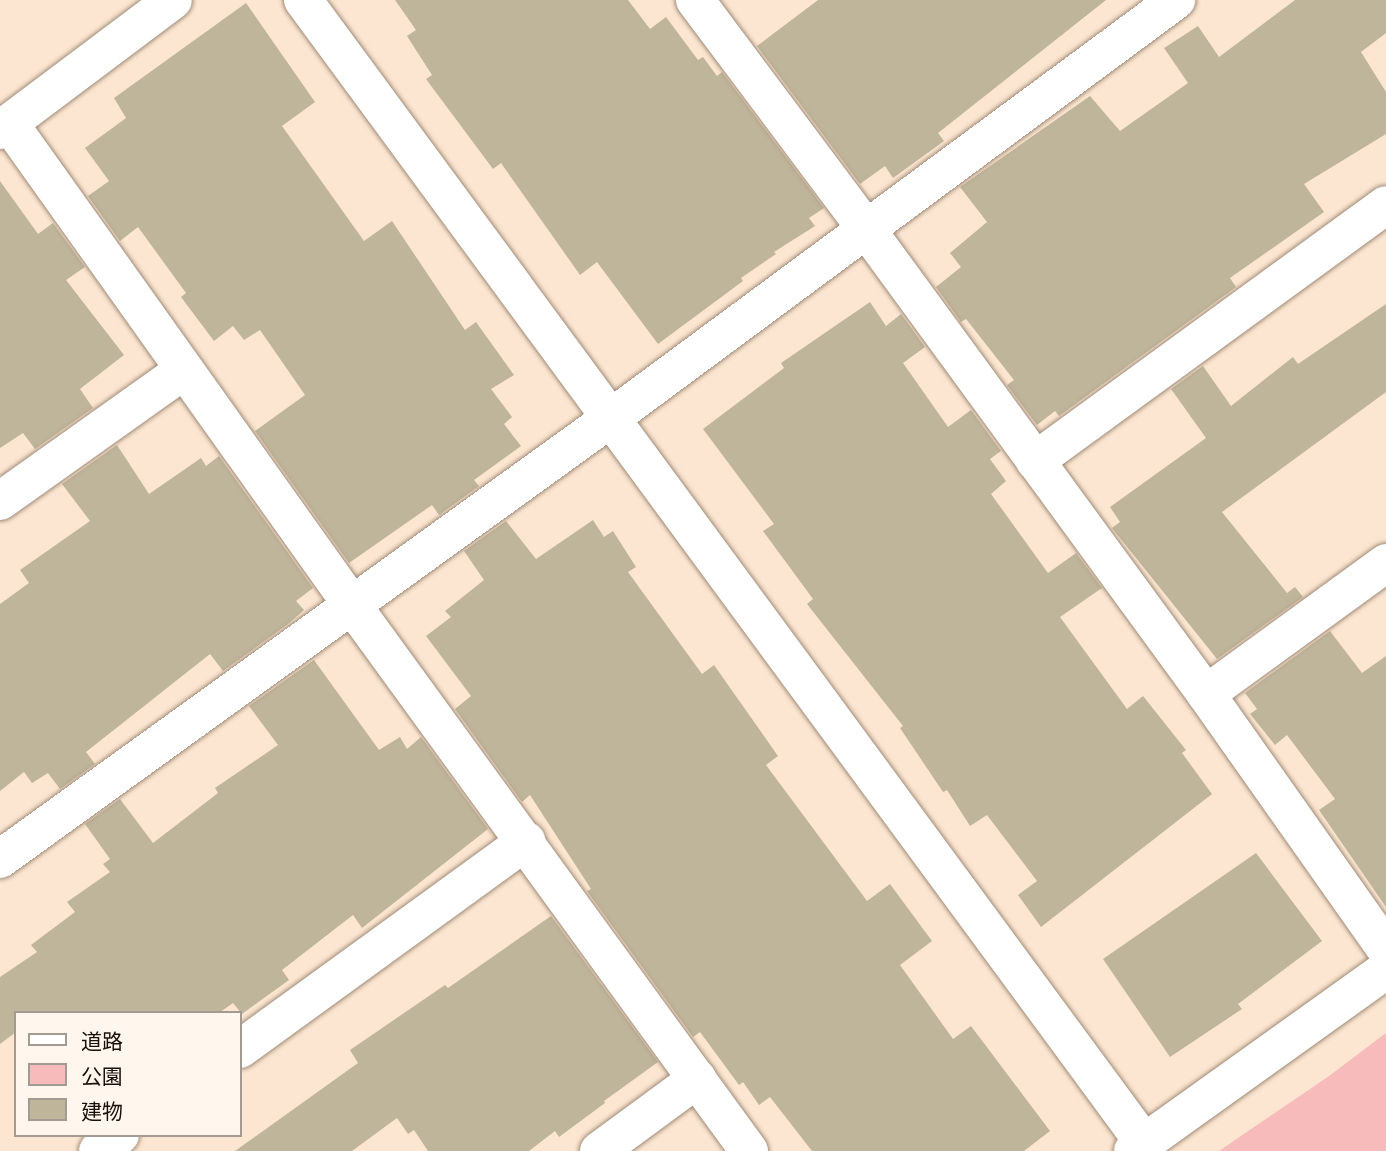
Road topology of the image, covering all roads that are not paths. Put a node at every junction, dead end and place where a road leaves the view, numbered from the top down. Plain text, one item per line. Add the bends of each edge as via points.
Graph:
1 (173, 0) edge
2 (303, 0) edge
3 (695, 0) edge
4 (1176, 0) edge
5 (4, 127) edge
6 (1386, 205) edge
7 (867, 230) junction
8 (184, 370) junction
9 (611, 418) junction
10 (1035, 461) junction
11 (0, 501) edge
12 (1386, 563) edge
13 (352, 605) junction
14 (1206, 694) junction
15 (526, 841) junction
16 (0, 859) edge
17 (1386, 949) edge
18 (1386, 970) edge
19 (242, 1048) edge
20 (697, 1079) junction
21 (117, 1137) edge
22 (1138, 1147) edge
23 (98, 1151) edge
24 (599, 1151) edge
25 (749, 1151) edge

1 - 5 street
2 - 9 street
3 - 7 street
4 - 7 street
5 - 8 street
6 - 10 street
7 - 9 street
7 - 10 street
8 - 11 street
8 - 13 street
9 - 13 street
9 - 22 street
10 - 14 street
12 - 14 street
13 - 15 street
13 - 16 street
14 - 17 street
15 - 19 street
15 - 20 street
18 - 22 street
20 - 24 street
20 - 25 street
21 - 23 street

